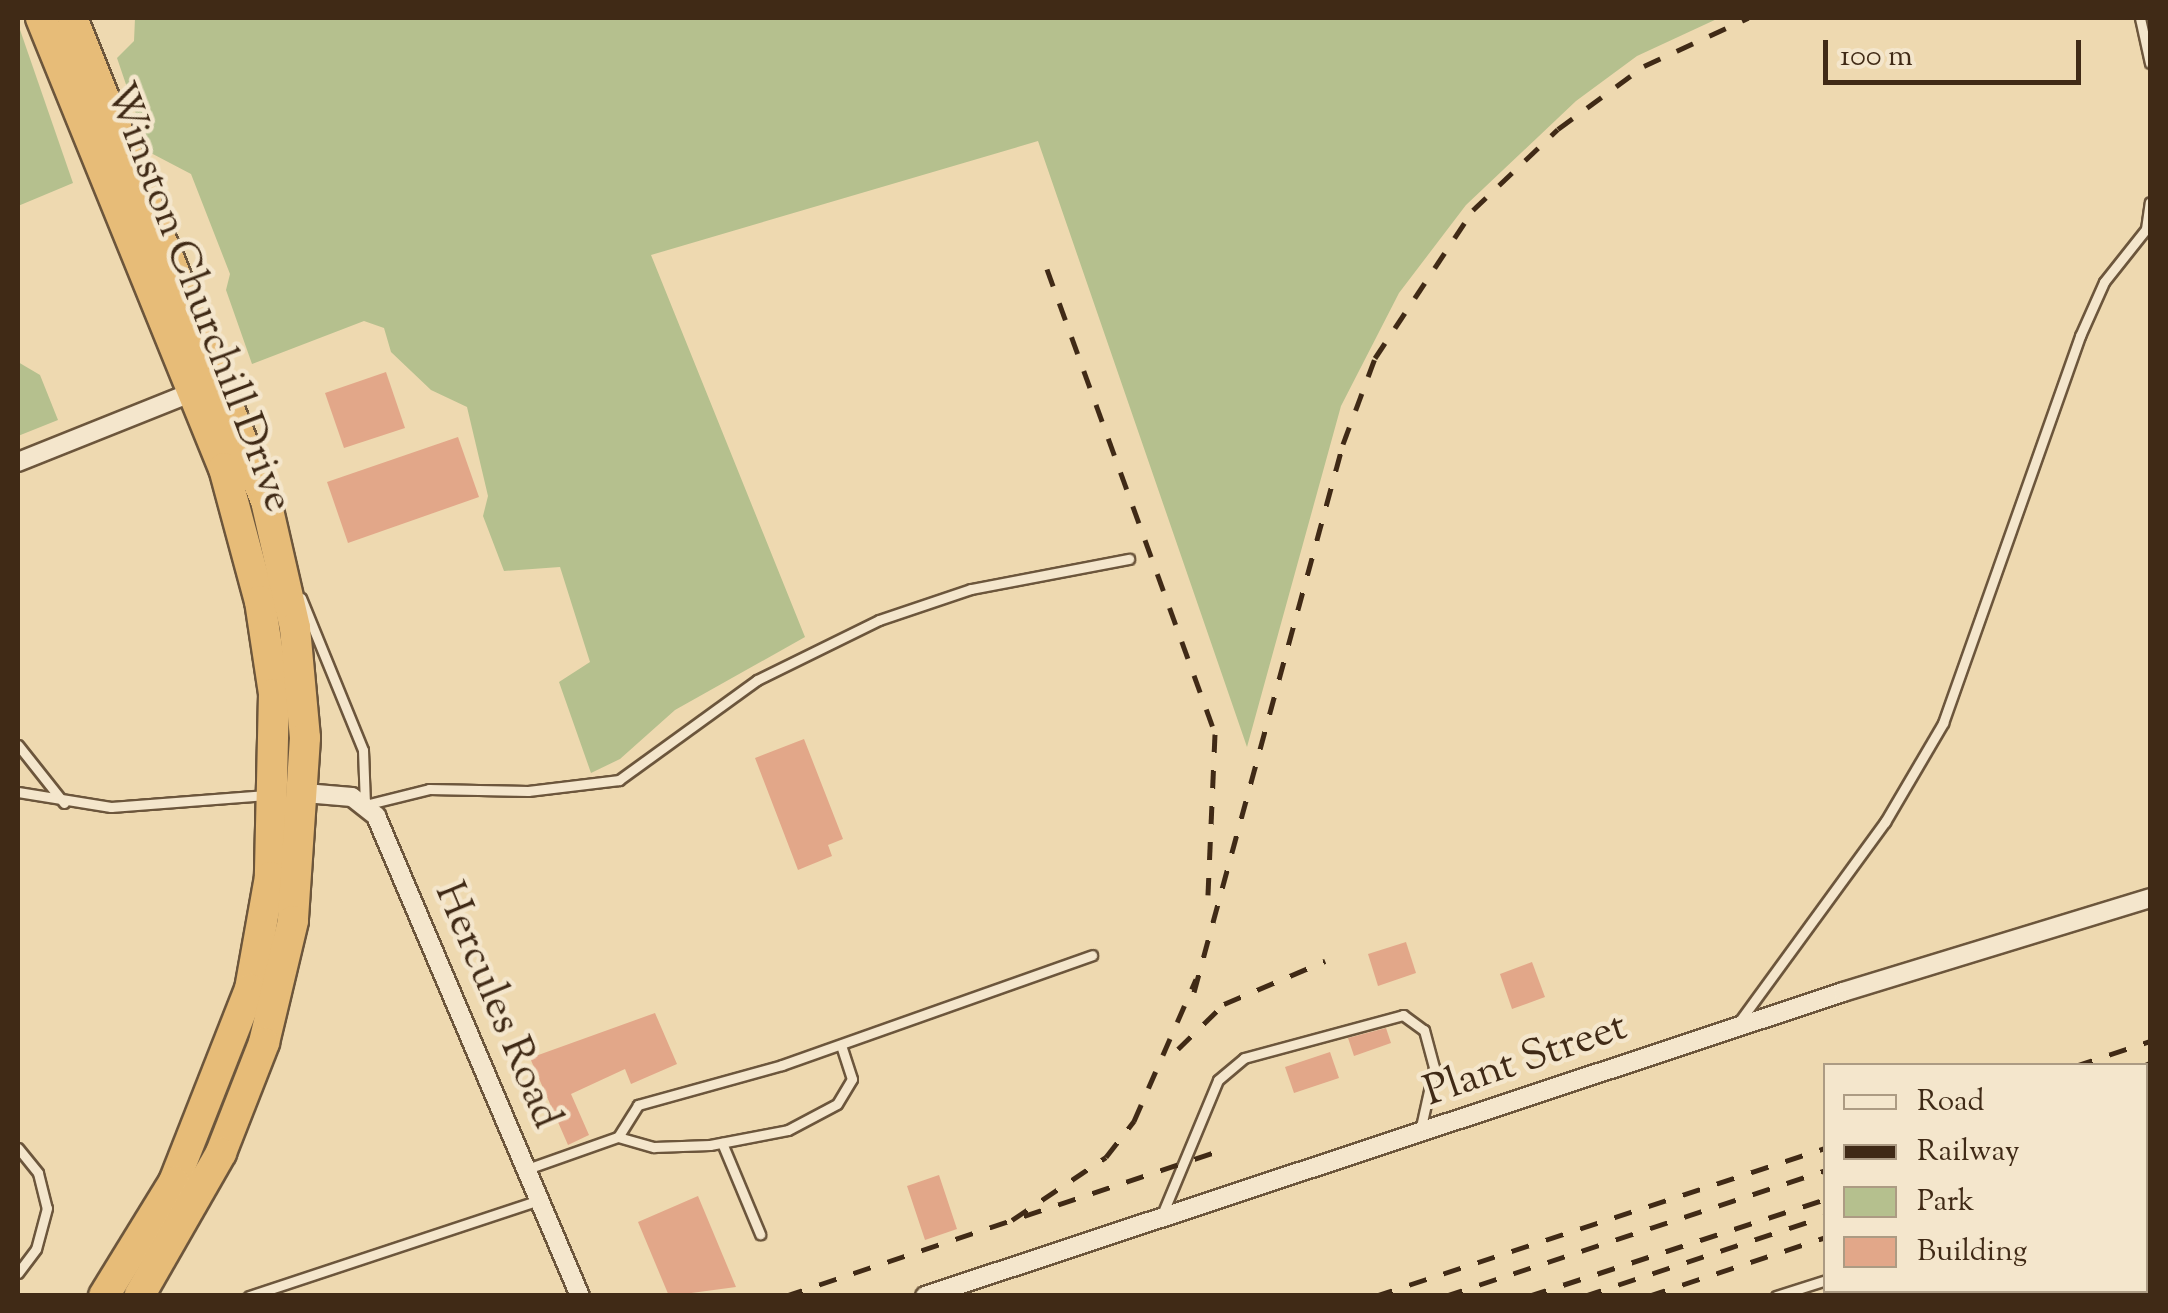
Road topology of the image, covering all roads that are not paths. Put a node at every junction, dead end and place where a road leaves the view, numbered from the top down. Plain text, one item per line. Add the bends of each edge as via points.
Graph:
1 (41, 18) edge
2 (72, 18) edge
3 (2140, 18) edge
4 (2150, 62) edge
5 (2150, 202) edge
6 (2148, 228) edge
7 (207, 386) junction
8 (18, 462) edge
9 (1129, 560) dead end
10 (284, 570) junction
11 (18, 745) edge
12 (18, 792) edge
13 (290, 794) junction
14 (64, 803) junction
15 (365, 805) junction
16 (2150, 898) edge
17 (1092, 955) dead end
18 (1734, 1028) junction
19 (841, 1045) junction
20 (1418, 1135) junction
21 (618, 1137) junction
22 (722, 1143) junction
23 (18, 1148) edge
24 (527, 1169) junction
25 (540, 1200) junction
26 (1160, 1219) junction
27 (760, 1234) dead end
28 (18, 1274) edge
29 (1823, 1281) edge
30 (104, 1296) edge
31 (138, 1296) edge
32 (249, 1296) edge
33 (580, 1296) edge
34 (925, 1296) edge
35 (1776, 1296) edge

1 - 7 highway, Winston Churchill Drive
2 - 7 highway, Winston Churchill Drive
3 - 4 lane
5 - 6 lane
6 - 18 lane via 2104,282 2080,336 1943,723 1885,822
7 - 8 street
7 - 10 highway, Winston Churchill Drive
7 - 13 highway, Winston Churchill Drive via 260,601
9 - 15 lane via 972,589 879,620 757,680 619,780 528,792 429,788
10 - 13 highway, Winston Churchill Drive via 302,688
10 - 15 lane via 319,632 353,722 368,778
11 - 14 lane
12 - 14 lane
13 - 14 lane
13 - 15 street via 337,793
13 - 30 highway, Winston Churchill Drive via 230,1055 174,1182
13 - 31 highway, Winston Churchill Drive via 293,920 264,1043 220,1153
15 - 24 street, Hercules Road via 384,833
16 - 18 street, Plant Street
17 - 19 lane
18 - 20 street, Plant Street
19 - 21 lane via 638,1105
19 - 22 lane via 852,1079 837,1104 788,1130
20 - 26 street, Plant Street
20 - 26 lane via 1434,1068 1424,1030 1403,1016 1244,1058 1218,1080
21 - 22 lane via 654,1147
21 - 24 lane
22 - 27 lane
23 - 28 lane via 38,1173 47,1208 36,1249
24 - 25 street, Hercules Road
25 - 32 lane
25 - 33 street, Hercules Road
26 - 34 street, Plant Street
29 - 35 lane

